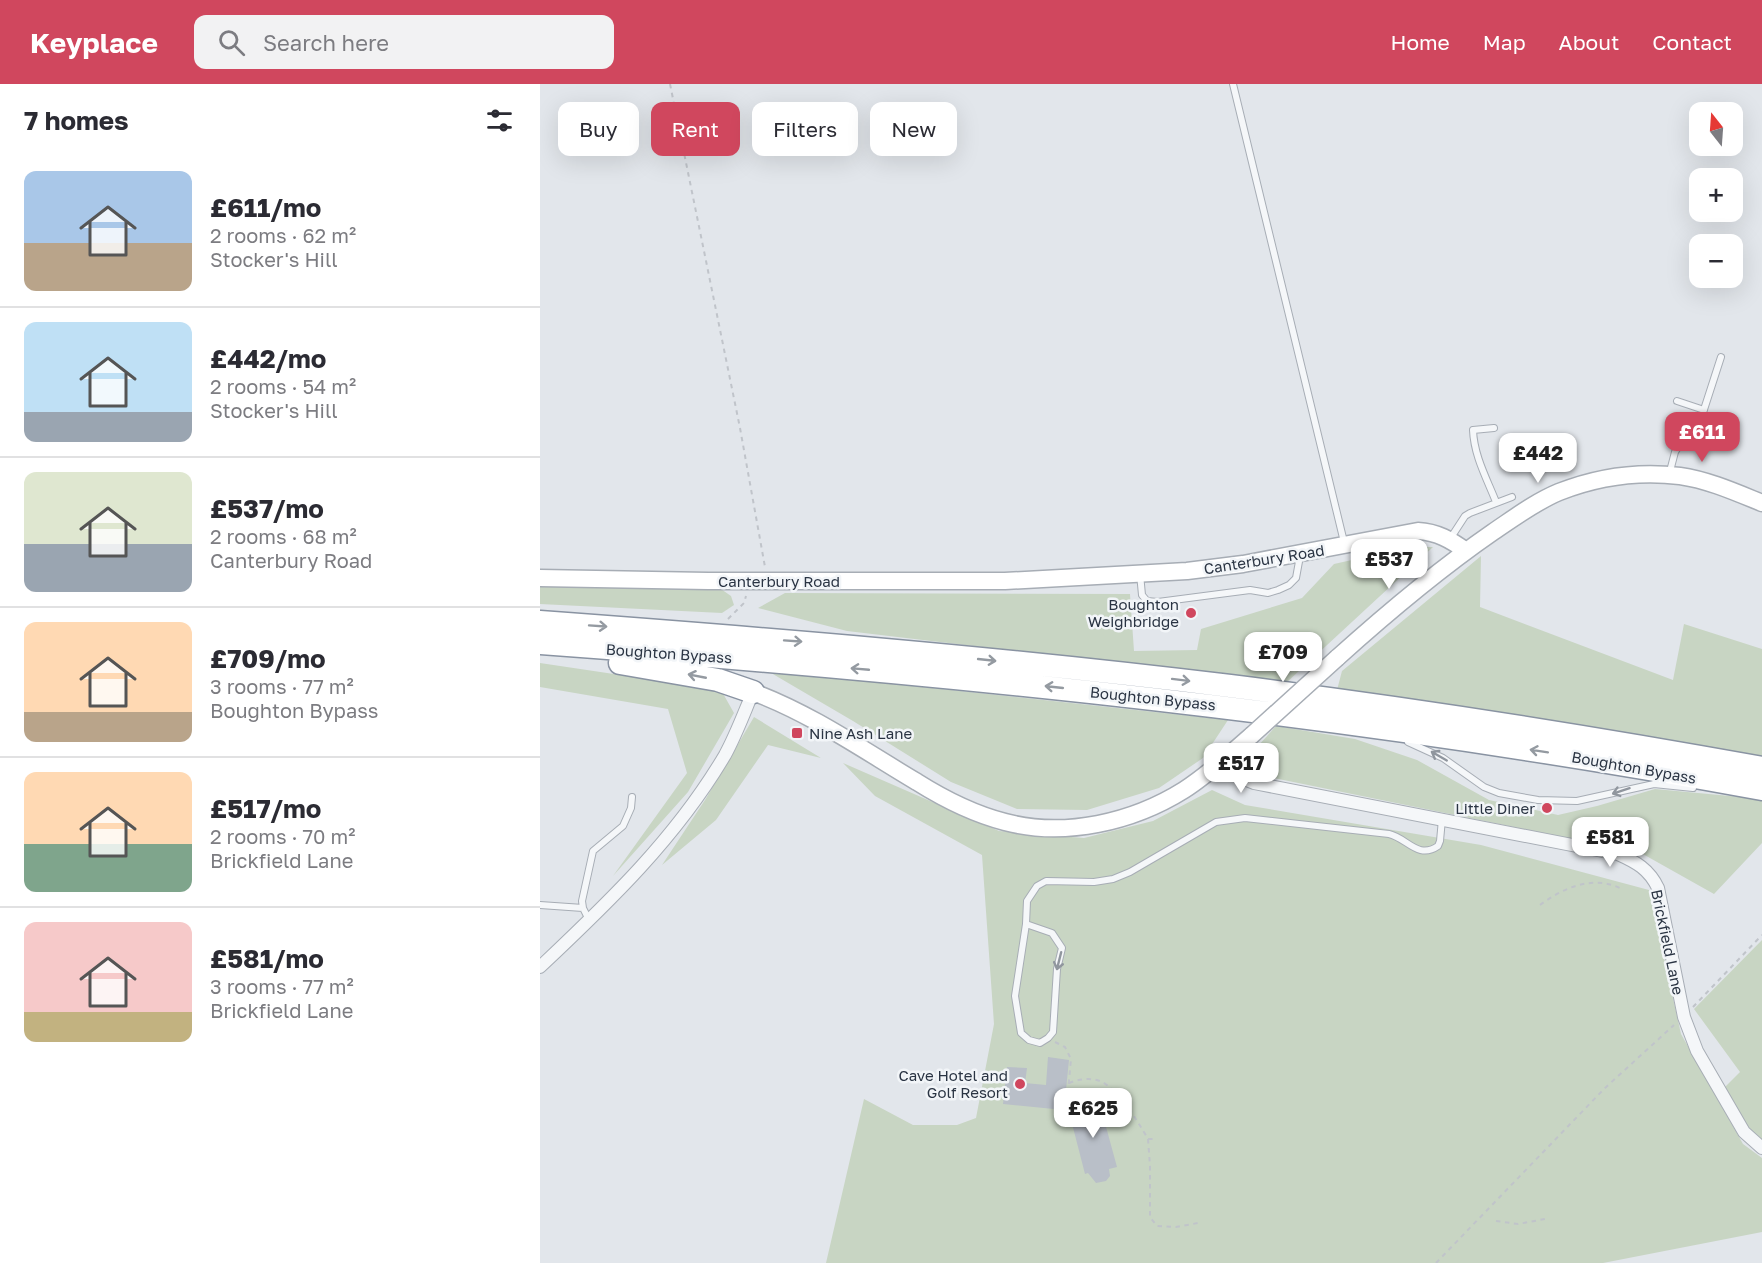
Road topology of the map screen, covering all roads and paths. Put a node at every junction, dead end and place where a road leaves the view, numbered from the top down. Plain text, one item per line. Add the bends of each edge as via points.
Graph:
1 (670, 84) edge
2 (1233, 84) edge
3 (1721, 357) dead end
4 (1677, 401) dead end
5 (1704, 410) junction
6 (1494, 428) dead end
7 (1669, 475) junction
8 (1512, 497) dead end
9 (1497, 502) junction
10 (1762, 503) edge
11 (1449, 540) junction
12 (1345, 546) junction
13 (1466, 551) junction
14 (1300, 554) junction
15 (1140, 573) junction
16 (540, 578) edge
17 (751, 581) junction
18 (540, 622) edge
19 (724, 623) dead end
20 (540, 643) edge
21 (540, 651) edge
22 (753, 692) junction
23 (1321, 719) junction
24 (1394, 738) dead end
25 (1404, 740) dead end
26 (1219, 764) junction
27 (1762, 768) edge
28 (1704, 789) dead end
29 (1762, 790) edge
30 (1727, 791) dead end
31 (632, 797) dead end
32 (1442, 819) junction
33 (1620, 888) dead end
34 (1540, 904) dead end
35 (540, 905) edge
36 (583, 908) junction
37 (589, 921) junction
38 (1026, 924) junction
39 (1762, 935) edge
40 (540, 967) edge
41 (1684, 1017) junction
42 (1048, 1038) junction
43 (1069, 1083) junction
44 (1066, 1112) dead end
45 (1148, 1139) junction
46 (1157, 1139) dead end
47 (1762, 1148) edge
48 (1545, 1219) dead end
49 (1496, 1221) dead end
50 (1198, 1223) dead end
51 (1436, 1263) edge

1 - 17 path via 765,569
2 - 12 lane
3 - 5 lane
4 - 5 lane
5 - 7 lane via 1699,425 1675,452
6 - 9 lane via 1473,430 1473,441
7 - 10 street via 1704,481
7 - 13 street via 1621,476 1562,491
8 - 9 lane
9 - 11 lane via 1467,514
11 - 12 street, Canterbury Road via 1418,531
11 - 13 street, Canterbury Road
12 - 14 street, Canterbury Road
13 - 26 street, bridge via 1419,587
14 - 15 street, Canterbury Road via 1243,564
14 - 15 lane via 1296,578 1268,593 1250,590 1147,601 1142,596
15 - 17 street, Canterbury Road via 1005,581
16 - 17 street, Canterbury Road
17 - 19 path via 744,603
18 -> 27 highway, Boughton Bypass via 807,642 1230,686 1485,721
23 -> 20 highway, Boughton Bypass via 1036,685
22 -> 21 highway via 706,677
22 - 26 street via 823,724 957,804 1006,822 1034,827 1080,826 1134,814 1184,790
22 - 37 street via 726,753 696,799 644,866
23 - 24 lane
29 -> 23 highway, Boughton Bypass via 1541,751
28 -> 25 lane via 1654,784 1576,801 1538,800 1484,787 1443,758
26 - 32 street, Brickfield Lane via 1254,783
29 - 30 lane
31 - 36 lane via 623,826 593,851
32 - 38 lane via 1438,846 1425,851 1389,834 1262,819 1221,820 1113,879 1046,881 1037,886 1027,901
32 - 41 street, Brickfield Lane via 1618,854 1641,866 1658,888
33 - 34 path via 1587,882 1558,891
35 - 36 lane
36 - 37 lane
37 - 40 street
38 -> 42 lane via 1052,933 1062,948 1057,969 1055,1023
38 - 42 lane via 1015,996 1018,1019 1021,1033 1029,1040 1040,1043
39 - 41 path
41 - 47 street, Brickfield Lane via 1697,1051 1744,1132
41 - 51 path via 1605,1088
42 - 43 path via 1065,1047 1071,1059
43 - 44 path
43 - 45 path via 1080,1078 1101,1081 1118,1096
45 - 46 path
45 - 50 path via 1150,1217 1157,1226
48 - 49 path via 1518,1224

